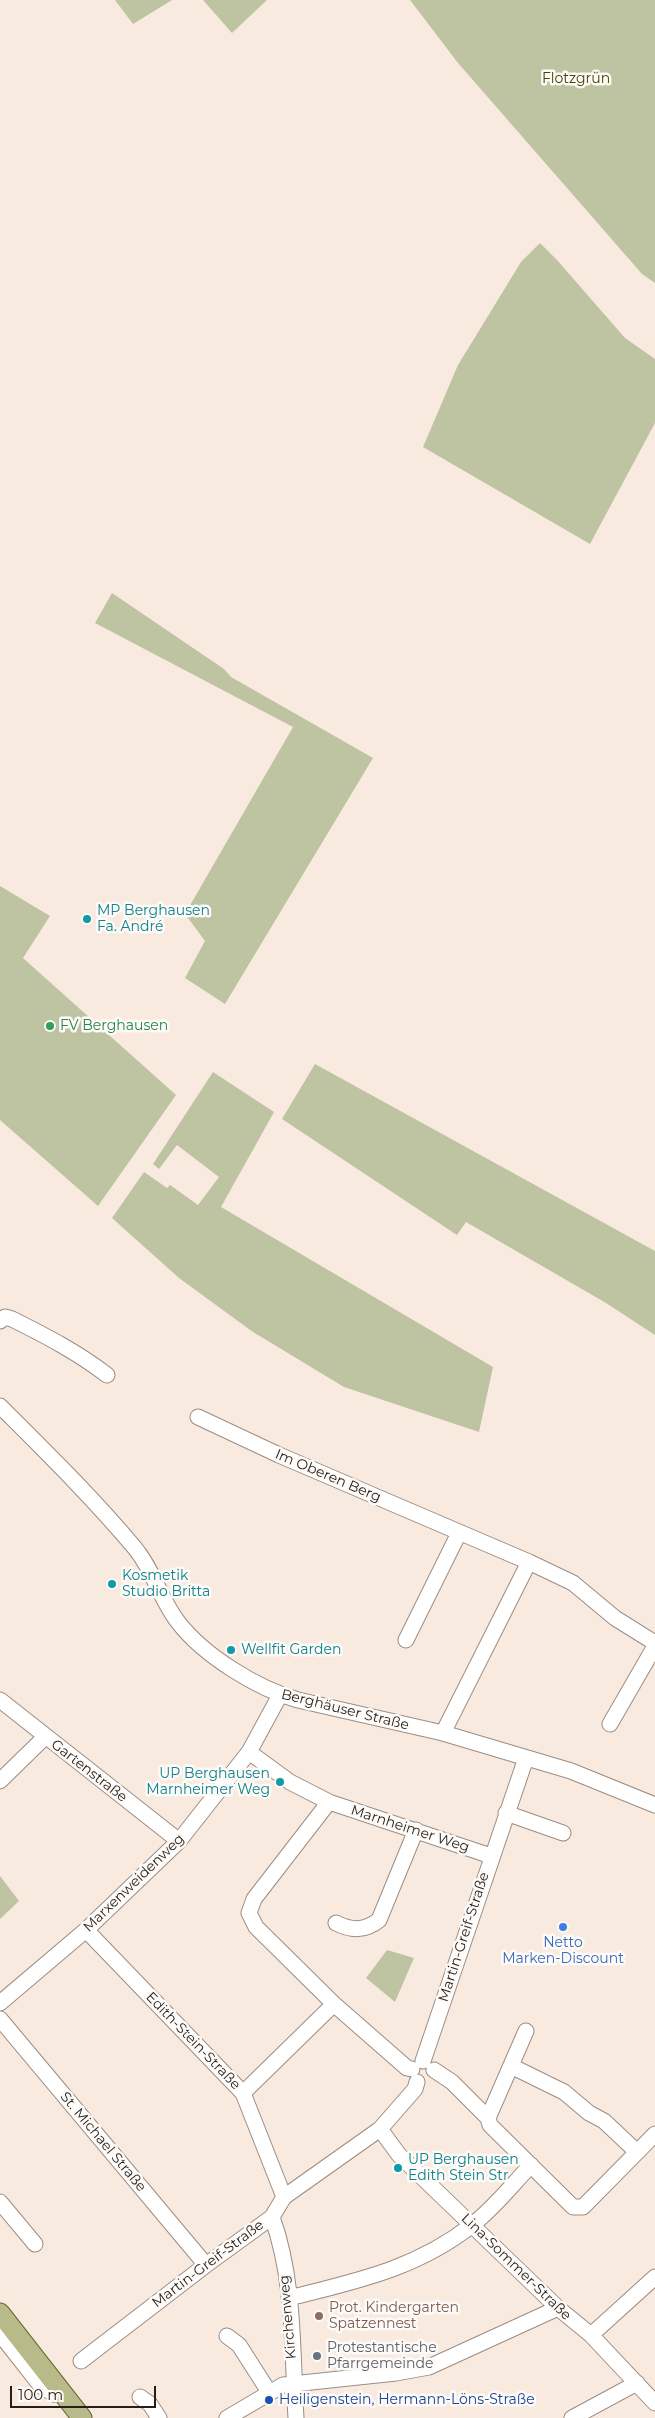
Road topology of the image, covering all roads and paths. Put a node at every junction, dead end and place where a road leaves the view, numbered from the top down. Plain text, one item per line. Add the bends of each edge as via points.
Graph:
1 (0, 1321) edge
2 (108, 1375) dead end
3 (0, 1406) edge
4 (198, 1417) dead end
5 (459, 1533) junction
6 (529, 1562) junction
7 (406, 1640) dead end
8 (655, 1644) edge
9 (280, 1695) junction
10 (0, 1700) edge
11 (610, 1724) dead end
12 (443, 1734) junction
13 (45, 1737) junction
14 (249, 1752) junction
15 (526, 1758) junction
16 (0, 1780) edge
17 (329, 1802) junction
18 (655, 1805) edge
19 (506, 1814) junction
20 (416, 1830) junction
21 (563, 1833) dead end
22 (179, 1841) junction
23 (491, 1856) junction
24 (336, 1924) dead end
25 (86, 1930) junction
26 (0, 2003) edge
27 (334, 2004) junction
28 (0, 2019) edge
29 (526, 2031) dead end
30 (511, 2066) junction
31 (422, 2071) junction
32 (243, 2094) junction
33 (488, 2118) junction
34 (380, 2129) junction
35 (655, 2134) edge
36 (637, 2152) junction
37 (531, 2165) junction
38 (284, 2197) junction
39 (0, 2202) edge
40 (272, 2217) junction
41 (473, 2225) junction
42 (34, 2244) dead end
43 (206, 2265) junction
44 (655, 2278) edge
45 (288, 2298) junction
46 (558, 2308) junction
47 (0, 2313) edge
48 (0, 2334) edge
49 (591, 2335) junction
50 (228, 2336) dead end
51 (81, 2361) dead end
52 (294, 2382) junction
53 (637, 2384) junction
54 (60, 2390) junction
55 (269, 2392) junction
56 (140, 2397) dead end
57 (655, 2402) edge
58 (82, 2418) edge
59 (159, 2418) edge
60 (228, 2418) edge
61 (296, 2418) edge
62 (572, 2418) edge

1 - 2 street via 4,1317 12,1319 58,1342
3 - 9 street, Berghäuser Straße via 100,1507 136,1549 178,1622 210,1653 245,1677
4 - 5 street, Im Oberen Berg
5 - 6 street, Im Oberen Berg
5 - 7 street
6 - 8 street, Im Oberen Berg via 573,1583 615,1618
6 - 12 street
8 - 11 street, Im Oberen Berg
9 - 12 street, Berghäuser Straße
9 - 14 street, Marxenweidenweg
10 - 13 street, Gartenstraße
12 - 15 street, Berghäuser Straße
13 - 16 street
13 - 22 street, Gartenstraße
14 - 17 street, Marnheimer Weg via 290,1782
14 - 22 street, Marxenweidenweg
15 - 18 street, Berghäuser Straße via 571,1771
15 - 19 street, Martin-Greif-Straße
17 - 20 street, Marnheimer Weg
17 - 27 street via 254,1899 249,1913 256,1927
19 - 21 street
19 - 23 street, Martin-Greif-Straße
20 - 23 street, Marnheimer Weg
20 - 24 street via 379,1920 369,1928 348,1929
22 - 25 street, Marxenweidenweg
23 - 31 street, Martin-Greif-Straße
25 - 26 street, Marxenweidenweg
25 - 32 street, Edith-Stein-Straße
27 - 31 street via 407,2068
27 - 32 street
28 - 43 street, St. Michael Straße
29 - 30 street
30 - 33 street
30 - 36 street via 568,2095 604,2121
31 - 33 street via 452,2082
31 - 34 street, Martin-Greif-Straße via 415,2089
32 - 38 street, Edith-Stein-Straße
33 - 37 street via 490,2125
34 - 38 street, Martin-Greif-Straße
34 - 41 street, Lina-Sommer-Straße via 399,2155
35 - 36 street
36 - 37 street via 578,2208
37 - 41 street
38 - 40 street, Martin-Greif-Straße
39 - 42 street
40 - 43 street, Martin-Greif-Straße
40 - 45 street, Kirchenweg via 279,2236
41 - 45 street via 426,2256 384,2274
41 - 46 street, Lina-Sommer-Straße
43 - 51 street, Martin-Greif-Straße
44 - 49 street
45 - 52 street, Kirchenweg
46 - 49 street, Lina-Sommer-Straße
46 - 52 street via 429,2367
47 - 54 main road
48 - 54 street via 41,2386 54,2394
49 - 53 street, Lina-Sommer-Straße
50 - 55 street via 239,2345
52 - 55 street
52 - 61 street, Kirchenweg
53 - 57 street, Lina-Sommer-Straße
53 - 62 street
54 - 58 main road
55 - 60 street
56 - 59 street via 150,2404

